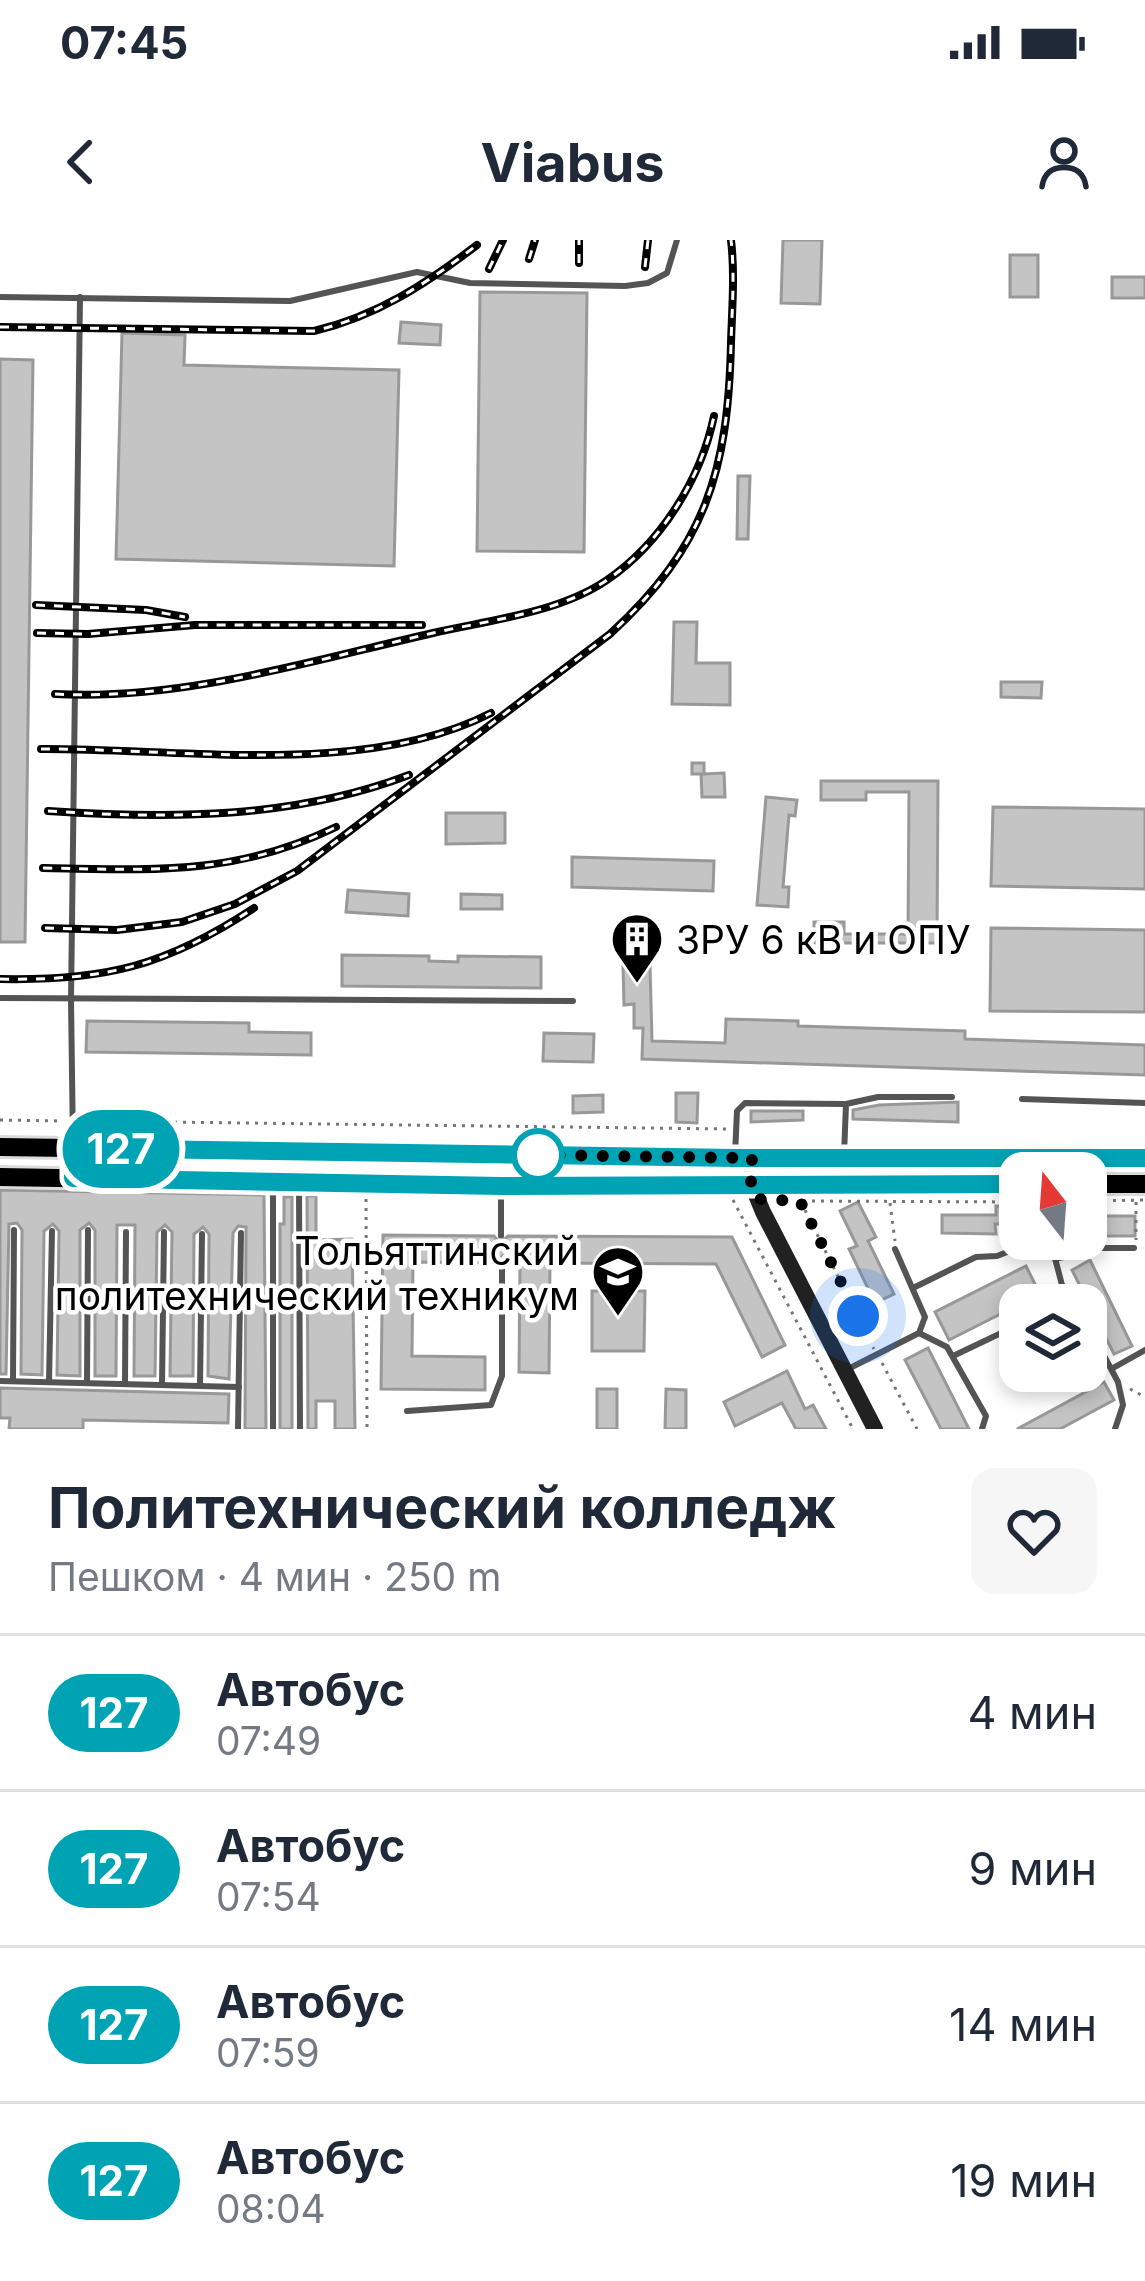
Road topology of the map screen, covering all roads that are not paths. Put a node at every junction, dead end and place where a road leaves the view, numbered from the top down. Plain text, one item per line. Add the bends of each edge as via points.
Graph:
1 (677, 240) edge
2 (0, 297) edge
3 (80, 297) junction
4 (0, 998) edge
5 (70, 1000) junction
6 (573, 1001) dead end
7 (952, 1097) dead end
8 (1022, 1100) dead end
9 (1145, 1103) edge
10 (846, 1104) junction
11 (0, 1147) edge
12 (73, 1148) junction
13 (743, 1158) junction
14 (844, 1158) junction
15 (1145, 1158) edge
16 (1107, 1161) edge
17 (999, 1163) edge
18 (0, 1177) edge
19 (73, 1178) junction
20 (273, 1182) junction
21 (299, 1183) junction
22 (999, 1185) edge
23 (501, 1186) junction
24 (1107, 1187) edge
25 (754, 1191) junction
26 (1141, 1192) edge
27 (14, 1230) dead end
28 (88, 1230) dead end
29 (52, 1231) dead end
30 (125, 1232) dead end
31 (164, 1232) dead end
32 (241, 1233) dead end
33 (202, 1234) dead end
34 (501, 1236) dead end
35 (1107, 1248) edge
36 (1134, 1248) road end
37 (896, 1249) road end
38 (999, 1255) edge
39 (502, 1263) dead end
40 (913, 1288) junction
41 (919, 1333) junction
42 (999, 1334) edge
43 (1145, 1350) edge
44 (952, 1356) junction
45 (1107, 1358) edge
46 (1113, 1368) junction
47 (845, 1371) junction
48 (0, 1381) edge
49 (14, 1382) junction
50 (49, 1382) junction
51 (87, 1383) junction
52 (125, 1384) junction
53 (162, 1385) junction
54 (200, 1386) junction
55 (239, 1387) junction
56 (407, 1412) dead end
57 (238, 1429) edge
58 (273, 1429) edge
59 (299, 1429) edge
60 (875, 1429) edge
61 (982, 1429) edge
62 (1115, 1429) edge

1 - 3 lane via 667,273 625,286 470,283 417,272 290,301
2 - 3 lane
3 - 5 lane
4 - 5 lane
5 - 6 lane
5 - 12 lane
7 - 10 lane
8 - 9 lane
10 - 13 lane via 745,1103 736,1130
10 - 14 lane
11 - 12 main road
12 - 13 main road
12 - 19 main road
13 - 14 main road
13 - 25 street
14 - 17 main road
15 - 16 main road
18 - 19 main road
19 - 20 main road
20 - 21 main road
20 - 58 lane
21 - 23 main road
21 - 59 lane
22 - 25 main road
23 - 25 main road
23 - 34 lane
24 - 26 main road
25 - 47 street
27 - 49 lane
28 - 51 lane
29 - 50 lane
30 - 52 lane
31 - 53 lane
32 - 55 lane
33 - 54 lane
35 - 36 lane
37 - 40 lane
38 - 40 lane
39 - 56 lane via 502,1376 490,1405
40 - 41 lane via 925,1317
41 - 44 lane
41 - 47 lane
42 - 44 lane
43 - 46 lane
44 - 61 lane via 986,1416
45 - 46 lane
46 - 62 lane via 1123,1405
47 - 60 street
48 - 49 lane
49 - 50 lane
50 - 51 lane
51 - 52 lane
52 - 53 lane
53 - 54 lane
54 - 55 lane
55 - 57 lane

